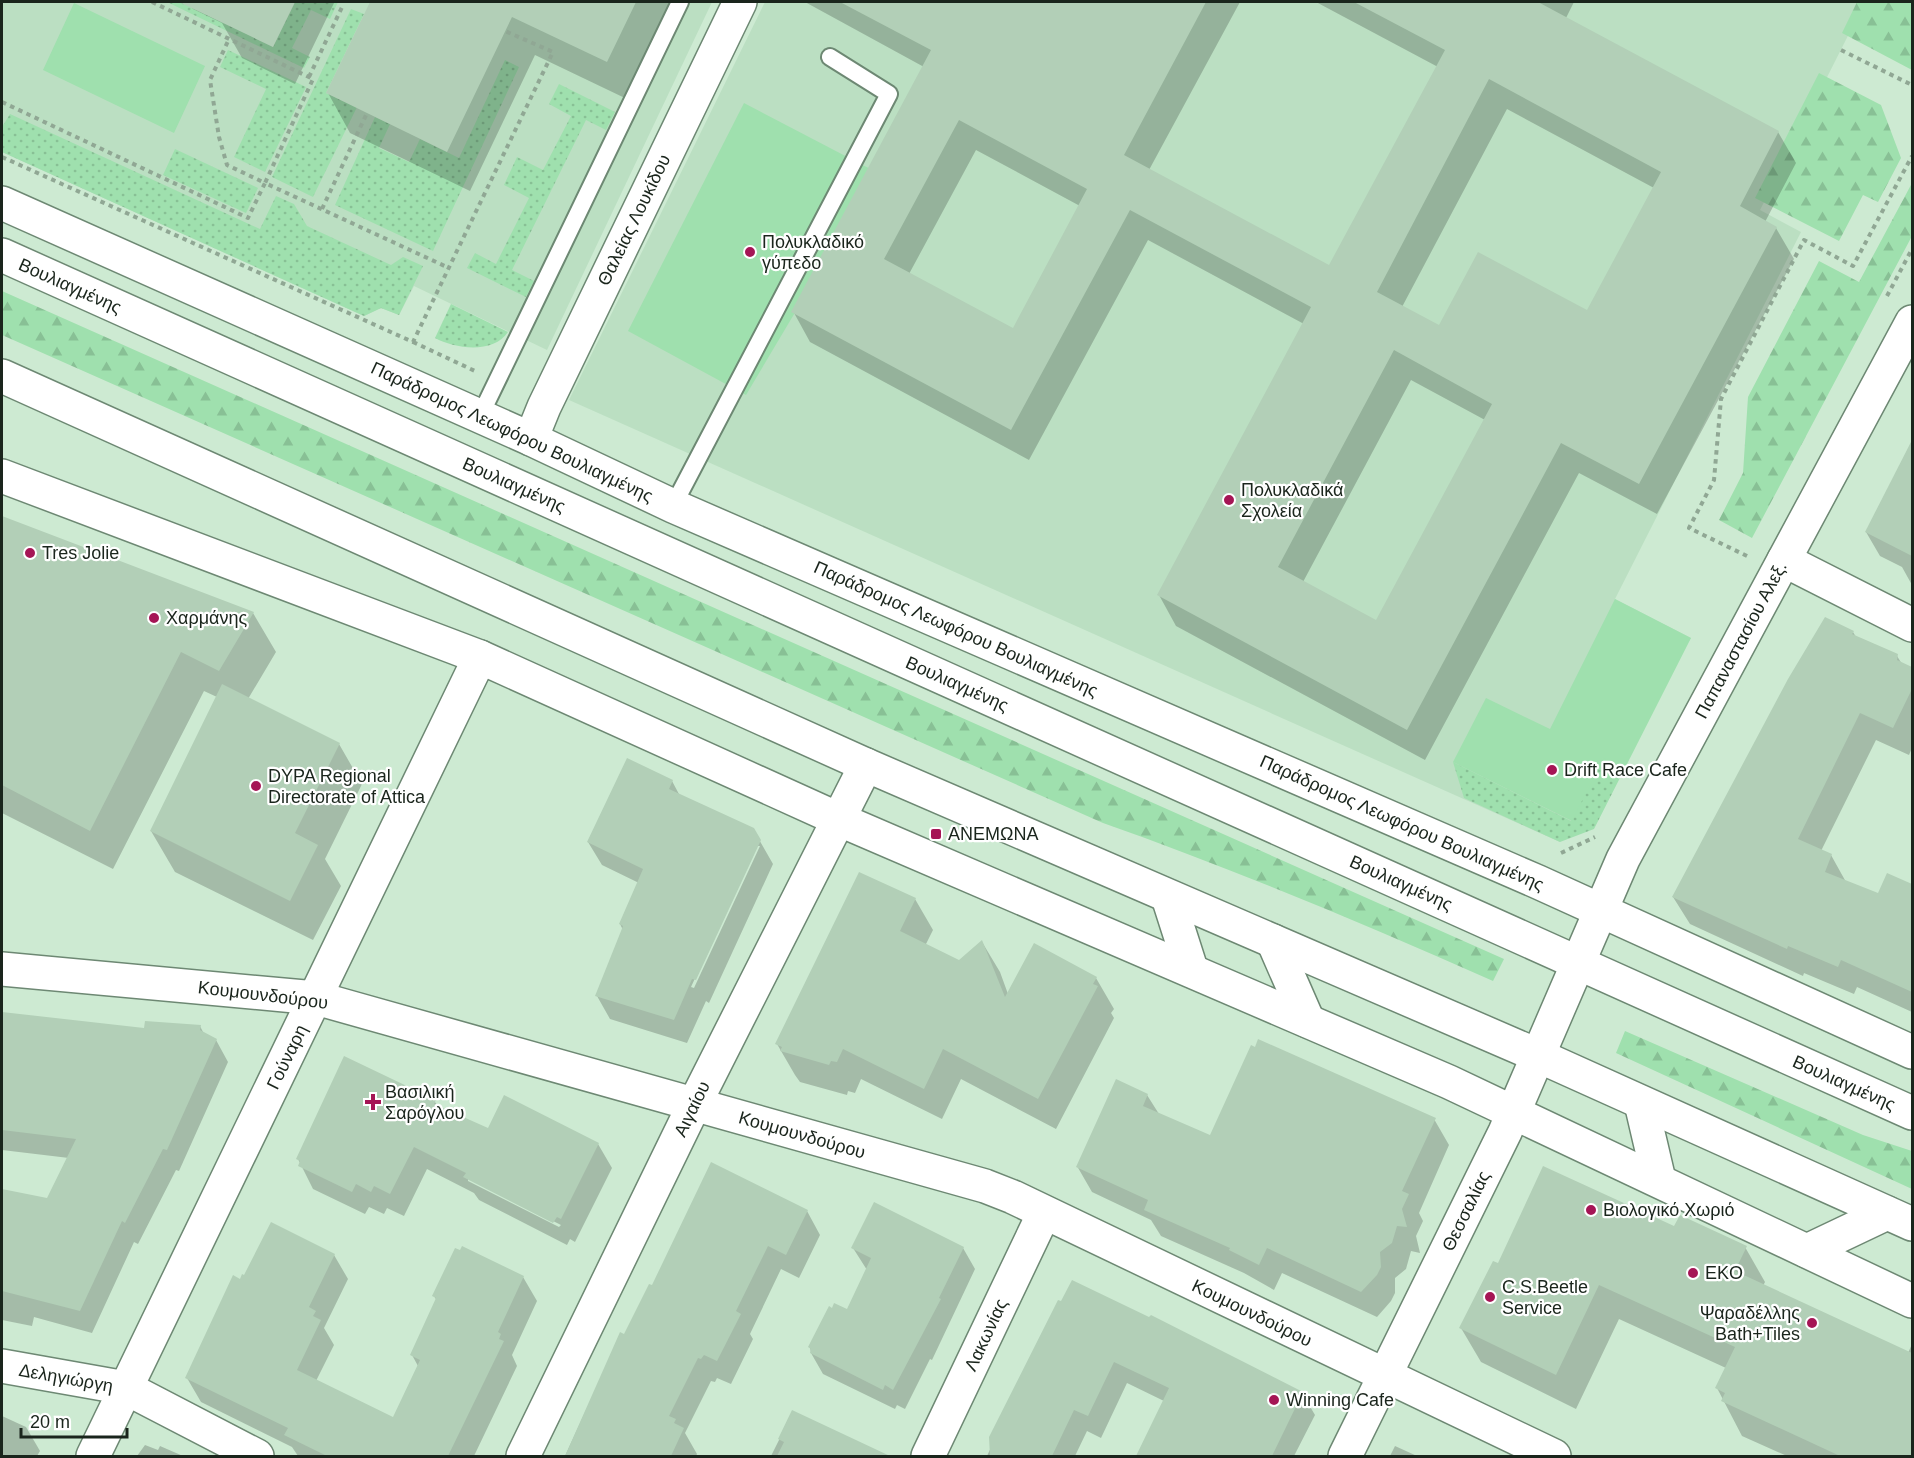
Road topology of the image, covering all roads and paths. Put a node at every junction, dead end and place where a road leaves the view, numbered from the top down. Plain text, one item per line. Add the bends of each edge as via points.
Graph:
1 (152, 2) edge
2 (680, 2) edge
3 (740, 2) edge
4 (343, 5) dead end
5 (505, 31) dead end
6 (229, 39) junction
7 (1841, 50) dead end
8 (830, 57) dead end
9 (309, 77) junction
10 (1912, 85) edge
11 (2, 102) edge
12 (367, 113) dead end
13 (1912, 156) edge
14 (2, 157) edge
15 (265, 183) junction
16 (2, 203) edge
17 (322, 209) junction
18 (1912, 249) edge
19 (2, 255) edge
20 (449, 267) junction
21 (1885, 300) dead end
22 (1912, 322) edge
23 (413, 342) junction
24 (2, 376) edge
25 (496, 382) junction
26 (480, 416) junction
27 (531, 439) junction
28 (2, 476) edge
29 (673, 506) junction
30 (1753, 546) dead end
31 (1747, 557) junction
32 (1784, 560) junction
33 (1742, 567) dead end
34 (1912, 625) edge
35 (480, 657) junction
36 (866, 765) junction
37 (838, 819) junction
38 (1598, 836) dead end
39 (1552, 848) dead end
40 (1168, 897) junction
41 (1601, 910) junction
42 (1273, 941) junction
43 (1579, 963) junction
44 (2, 969) edge
45 (1191, 969) junction
46 (316, 998) junction
47 (1308, 1022) junction
48 (1912, 1052) edge
49 (1539, 1056) junction
50 (1641, 1103) junction
51 (694, 1105) junction
52 (1514, 1111) junction
53 (1912, 1113) edge
54 (1659, 1180) junction
55 (1044, 1213) junction
56 (1900, 1219) edge
57 (1807, 1251) junction
58 (1912, 1301) edge
59 (2, 1366) edge
60 (1383, 1377) junction
61 (126, 1388) junction
62 (93, 1456) edge
63 (257, 1456) edge
64 (523, 1456) edge
65 (928, 1456) edge
66 (1345, 1456) edge
67 (1554, 1456) edge

1 - 6 path
2 - 25 lane
3 - 27 street, Θαλείας Λουκίδου
4 - 9 path
5 - 20 path via 552,52
6 - 9 path
6 - 15 path via 210,80 223,156 227,165
7 - 10 path
8 - 29 lane via 889,94
9 - 15 path via 313,79
11 - 15 path via 248,218
12 - 17 path
13 - 31 path via 1853,266 1803,240 1721,399 1714,480 1689,528
14 - 23 path
15 - 17 path
16 - 26 street, Παράδρομος Λεωφόρου Βουλιαγμένης
17 - 20 path
18 - 21 path
19 - 43 street, Βουλιαγμένης
20 - 23 path
22 - 32 street, Παπαναστασίου Αλεξ.
23 - 25 path
24 - 36 street
25 - 26 lane
26 - 27 street, Παράδρομος Λεωφόρου Βουλιαγμένης
27 - 29 street, Παράδρομος Λεωφόρου Βουλιαγμένης
28 - 35 street
29 - 41 street, Παράδρομος Λεωφόρου Βουλιαγμένης
30 - 31 path
31 - 33 path
32 - 34 street
32 - 41 street, Παπαναστασίου Αλεξ. via 1623,859
35 - 37 street
35 - 46 street, Γούναρη
36 - 37 street, Αιγαίου
36 - 40 street
37 - 45 street
37 - 51 street, Αιγαίου
38 - 39 path via 1563,853
40 - 42 street
40 - 45 street
41 - 43 street, Παπαναστασίου Αλεξ.
41 - 48 street, Παράδρομος Λεωφόρου Βουλιαγμένης
42 - 47 street
42 - 49 street
43 - 49 street, Θεσσαλίας
43 - 53 street, Βουλιαγμένης
44 - 46 street, Κουμουνδούρου
45 - 47 street
46 - 51 street, Κουμουνδούρου
46 - 61 street, Γούναρη
47 - 52 street
49 - 50 street
49 - 52 street, Θεσσαλίας
50 - 54 street
50 - 56 street
51 - 55 street, Κουμουνδούρου via 985,1186
51 - 64 street, Αιγαίου
52 - 54 street
52 - 60 street, Θεσσαλίας
54 - 57 street
55 - 60 street, Κουμουνδούρου
55 - 65 street, Λακωνίας
56 - 57 street
57 - 58 street
59 - 61 street, Δεληγιώργη
60 - 66 street, Θεσσαλίας
60 - 67 street, Κουμουνδούρου
61 - 62 street, Γούναρη
61 - 63 street, Δεληγιώργη

